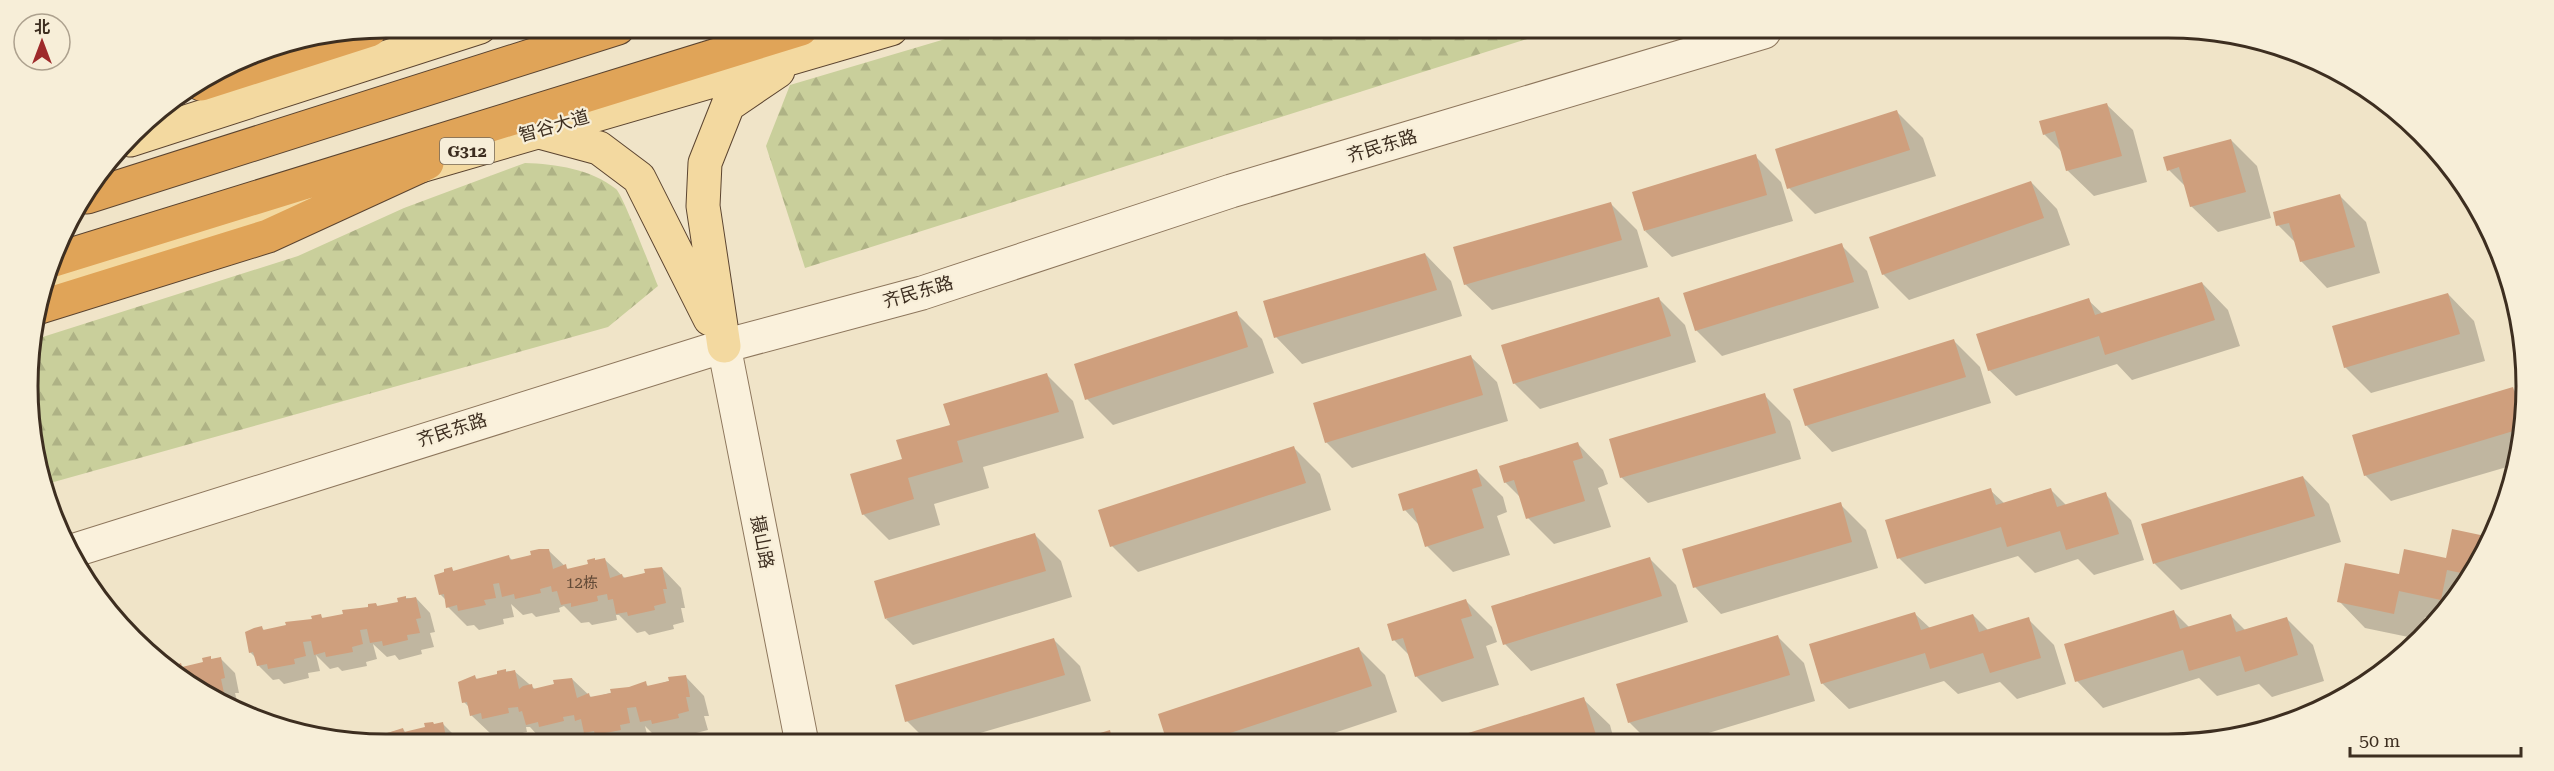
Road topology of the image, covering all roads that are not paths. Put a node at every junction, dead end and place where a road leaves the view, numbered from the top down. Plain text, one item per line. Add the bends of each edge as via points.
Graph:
1 (446, 38) edge
2 (587, 38) edge
3 (832, 38) edge
4 (1744, 38) edge
5 (330, 42) edge
6 (800, 43) edge
7 (229, 75) edge
8 (535, 130) junction
9 (142, 136) edge
10 (427, 163) joint
11 (94, 195) edge
12 (62, 258) edge
13 (60, 290) edge
14 (48, 300) edge
15 (724, 346) junction
16 (78, 549) edge
17 (800, 734) edge

1 - 9 main road
2 - 11 highway
3 - 6 main road, 智谷大道 / G312
4 - 15 street, 齐民东路 via 1231,191 922,293
5 - 7 highway
6 - 8 main road, 智谷大道 / G312
6 - 12 highway, 智谷大道 / G312
6 - 15 main road via 729,105 705,163 703,206
8 - 10 main road, 智谷大道 / G312
8 - 15 main road via 599,148 639,178
10 - 13 highway via 268,236
13 - 14 highway
15 - 16 street, 齐民东路
15 - 17 street, 摄山路

